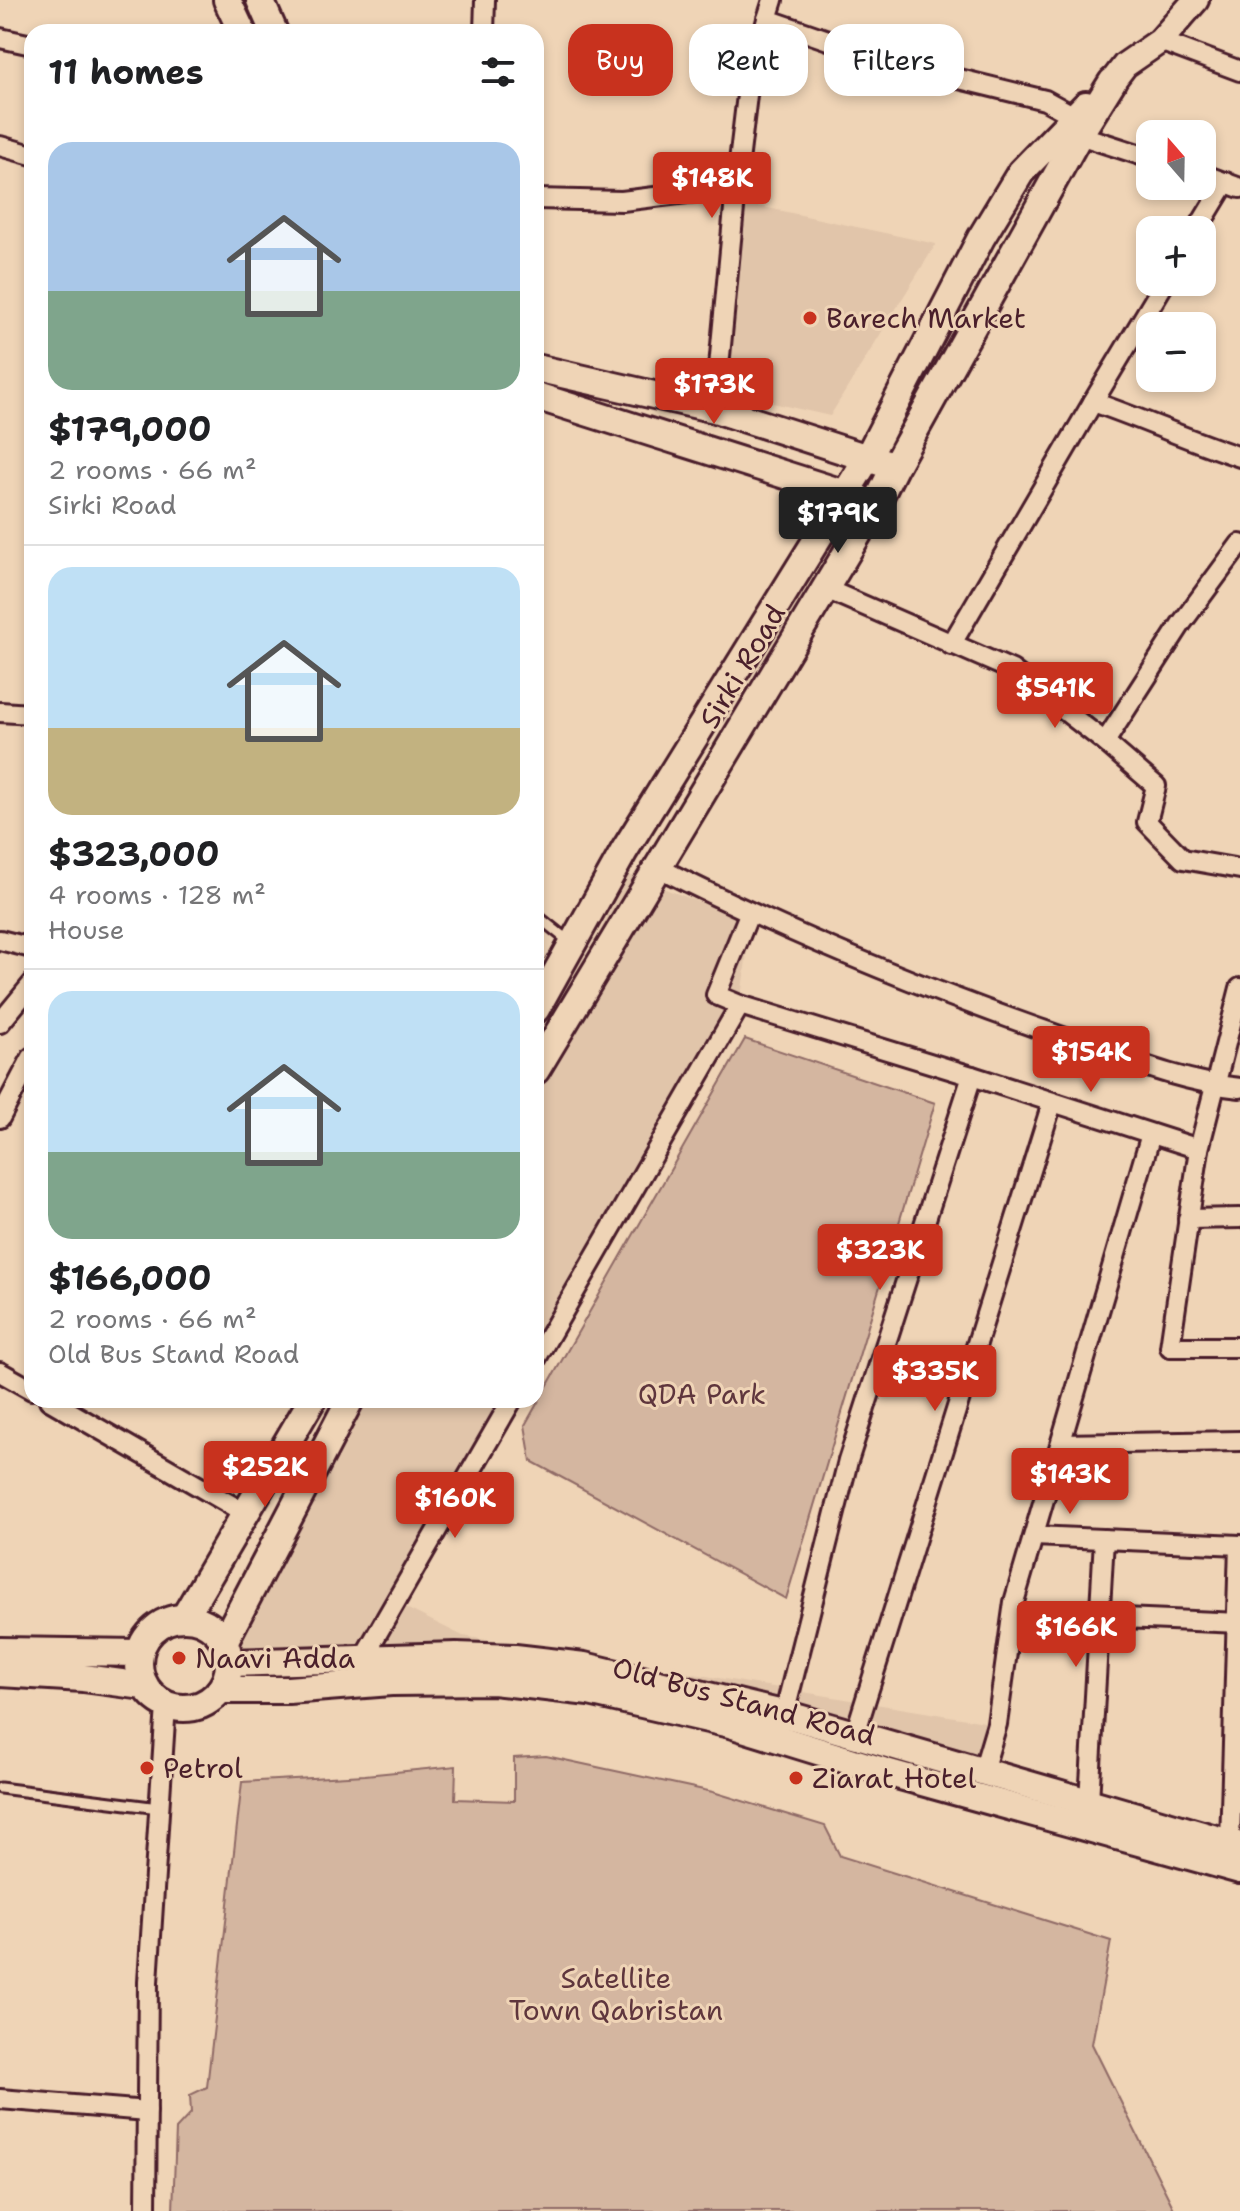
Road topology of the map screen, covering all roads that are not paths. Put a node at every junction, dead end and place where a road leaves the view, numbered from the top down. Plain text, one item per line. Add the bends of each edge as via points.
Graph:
1 (227, 0) edge
2 (260, 0) edge
3 (485, 0) edge
4 (773, 0) edge
5 (1196, 0) edge
6 (767, 19) junction
7 (238, 24) edge
8 (270, 24) edge
9 (484, 24) edge
10 (0, 38) edge
11 (1160, 41) junction
12 (24, 43) edge
13 (1240, 71) edge
14 (1112, 82) joint
15 (1076, 125) junction
16 (0, 146) edge
17 (1136, 152) edge
18 (24, 153) edge
19 (1233, 185) edge
20 (736, 187) junction
21 (544, 199) edge
22 (1208, 216) edge
23 (1157, 296) edge
24 (544, 370) edge
25 (544, 399) edge
26 (1093, 402) junction
27 (715, 409) junction
28 (868, 457) junction
29 (1240, 457) edge
30 (894, 468) junction
31 (844, 494) junction
32 (876, 504) junction
33 (1240, 544) edge
34 (826, 589) junction
35 (951, 645) junction
36 (0, 712) edge
37 (24, 714) edge
38 (1105, 742) junction
39 (657, 867) junction
40 (1240, 869) edge
41 (749, 914) junction
42 (544, 921) edge
43 (0, 940) edge
44 (572, 944) junction
45 (24, 946) edge
46 (1240, 988) edge
47 (24, 994) edge
48 (544, 995) edge
49 (740, 1005) junction
50 (0, 1023) edge
51 (544, 1057) edge
52 (24, 1072) edge
53 (972, 1076) junction
54 (1215, 1086) junction
55 (1240, 1088) edge
56 (1052, 1103) junction
57 (0, 1118) edge
58 (1151, 1134) junction
59 (1199, 1149) junction
60 (1240, 1218) edge
61 (1188, 1219) junction
62 (544, 1345) edge
63 (1240, 1347) edge
64 (0, 1372) edge
65 (24, 1386) edge
66 (63, 1408) edge
67 (307, 1408) edge
68 (346, 1408) edge
69 (507, 1408) edge
70 (1240, 1441) edge
71 (1061, 1444) junction
72 (245, 1513) junction
73 (1034, 1536) junction
74 (1104, 1539) junction
75 (1240, 1545) edge
76 (1100, 1617) junction
77 (184, 1618) junction
78 (1239, 1623) edge
79 (0, 1651) edge
80 (226, 1652) junction
81 (139, 1653) junction
82 (362, 1660) junction
83 (0, 1673) edge
84 (144, 1686) junction
85 (220, 1690) junction
86 (166, 1705) junction
87 (784, 1715) junction
88 (855, 1734) junction
89 (983, 1771) junction
90 (0, 1788) edge
91 (1089, 1801) junction
92 (159, 1808) junction
93 (1235, 1844) edge
94 (1240, 1870) edge
95 (0, 2099) edge
96 (147, 2111) junction
97 (146, 2211) edge

1 - 7 main road
2 - 8 main road
3 - 9 street
4 - 6 street
5 - 11 street, Sirki Road
6 - 15 street via 898,64 1045,100
6 - 20 street via 747,95
10 - 12 street
11 - 13 street
11 - 14 street, Sirki Road via 1125,65
14 - 15 main road, Sirki Road
15 - 17 street
15 - 28 main road, Sirki Road via 1021,172
15 - 30 main road, Sirki Road
16 - 18 street
19 - 22 street
20 - 21 street via 622,201
20 - 27 street
23 - 26 street
24 - 27 main road
25 - 31 main road
26 - 29 street
26 - 35 street
27 - 28 main road
28 - 30 main road
28 - 31 main road, Sirki Road
30 - 32 main road, Sirki Road
31 - 32 main road
31 - 44 main road, Sirki Road
32 - 34 main road, Sirki Road
33 - 38 street
34 - 35 street
34 - 39 main road, Sirki Road
35 - 38 street via 1012,670
36 - 37 street
38 - 40 street via 1156,786 1147,822 1183,859
39 - 41 street
39 - 51 main road, Sirki Road
41 - 49 street via 716,995
41 - 54 street via 950,997
42 - 44 lane
43 - 45 street
44 - 48 main road, Sirki Road
46 - 54 street
47 - 50 street
49 - 53 street
49 - 62 street
52 - 57 street
53 - 56 street
53 - 87 street via 848,1461
54 - 55 street
54 - 59 street
56 - 58 street
56 - 88 street
58 - 59 street
58 - 71 street
59 - 61 street
60 - 61 street
61 - 63 street via 1170,1347
64 - 65 street
66 - 72 street
67 - 72 main road
68 - 80 main road
69 - 82 street
70 - 71 street
71 - 73 street
72 - 77 main road
73 - 74 street
73 - 89 street via 1014,1602 997,1724
74 - 75 street
74 - 76 street
75 - 78 street
76 - 78 street
76 - 91 street
77 - 80 main road via 207,1624
77 - 81 main road via 155,1628
78 - 93 street
79 - 81 main road
80 - 82 main road, Old Bus Stand Road
80 - 85 main road via 227,1677
81 - 84 main road
82 - 87 main road, Old Bus Stand Road via 456,1656 570,1664
83 - 84 main road
84 - 86 main road
85 - 86 main road via 196,1707
85 - 94 main road, Old Bus Stand Road via 493,1681 589,1692 730,1724
86 - 92 street
87 - 88 main road, Old Bus Stand Road
88 - 89 main road, Old Bus Stand Road
89 - 91 main road, Old Bus Stand Road
90 - 92 lane
91 - 93 main road, Old Bus Stand Road
92 - 96 street via 148,1982
95 - 96 street
96 - 97 street

